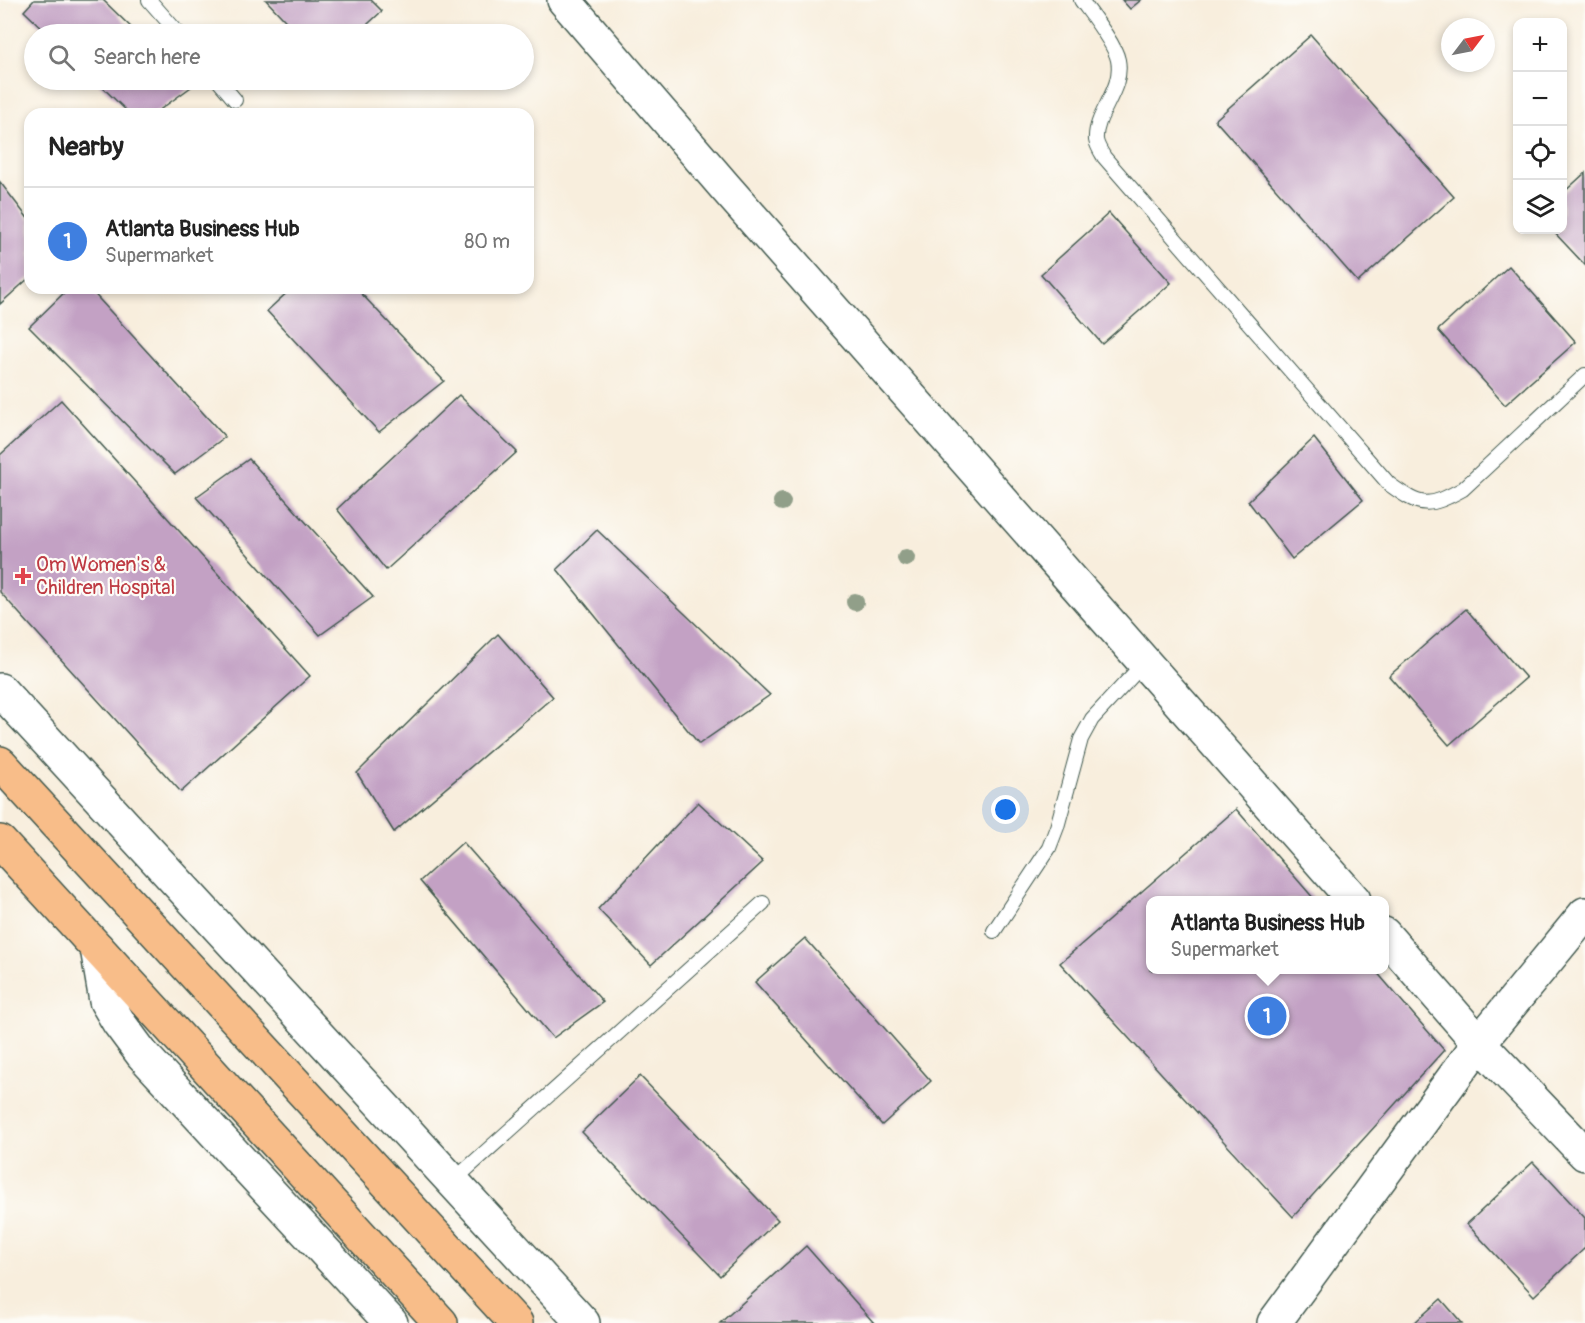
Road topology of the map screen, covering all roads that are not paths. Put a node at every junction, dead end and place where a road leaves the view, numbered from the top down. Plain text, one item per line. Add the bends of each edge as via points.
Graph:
1 (149, 0) edge
2 (564, 0) edge
3 (1081, 0) edge
4 (170, 24) edge
5 (226, 90) edge
6 (235, 100) dead end
7 (1585, 375) edge
8 (1144, 662) junction
9 (0, 690) edge
10 (0, 763) edge
11 (0, 842) edge
12 (1350, 896) edge
13 (763, 903) dead end
14 (1585, 914) edge
15 (994, 931) dead end
16 (1389, 940) edge
17 (97, 948) junction
18 (1479, 1043) junction
19 (1585, 1154) edge
20 (452, 1182) junction
21 (391, 1323) edge
22 (441, 1323) edge
23 (516, 1323) edge
24 (583, 1323) edge
25 (1274, 1323) edge

1 - 4 lane
2 - 8 street
3 - 7 lane via 1118,58 1119,75 1097,128 1096,142 1104,157 1389,484 1405,496 1422,503 1439,501 1463,489
5 - 6 lane
8 - 12 street
8 - 15 lane via 1092,719 1081,739 1049,848
9 - 20 street
10 - 23 main road
11 - 17 main road
13 - 20 lane
14 - 18 street
16 - 18 street
17 - 21 street via 106,1001 142,1054
17 - 22 main road
18 - 19 street
18 - 25 street
20 - 24 street

